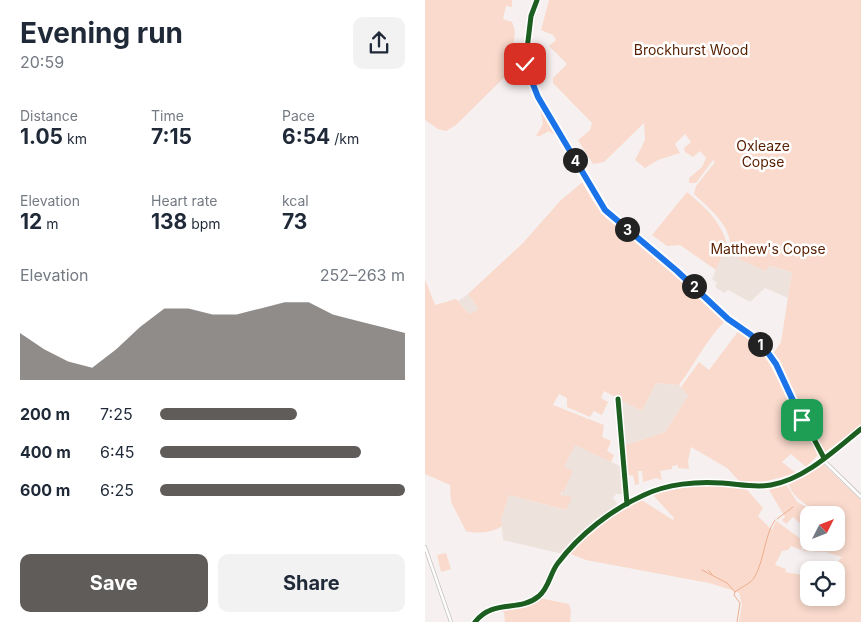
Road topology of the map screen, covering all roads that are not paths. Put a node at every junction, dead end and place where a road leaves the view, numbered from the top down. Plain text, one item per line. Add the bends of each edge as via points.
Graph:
1 (537, 0) edge
2 (861, 429) edge
3 (823, 458) junction
4 (861, 497) edge
5 (425, 547) edge
6 (451, 622) edge
7 (475, 622) edge

1 - 3 street via 531,15 525,66 538,97 596,198 609,215 751,335 769,354
2 - 3 street
3 - 4 street
3 - 7 street via 796,477 773,484 699,483 641,496 598,524 573,547 557,564 539,596 521,604 492,608
5 - 6 street

